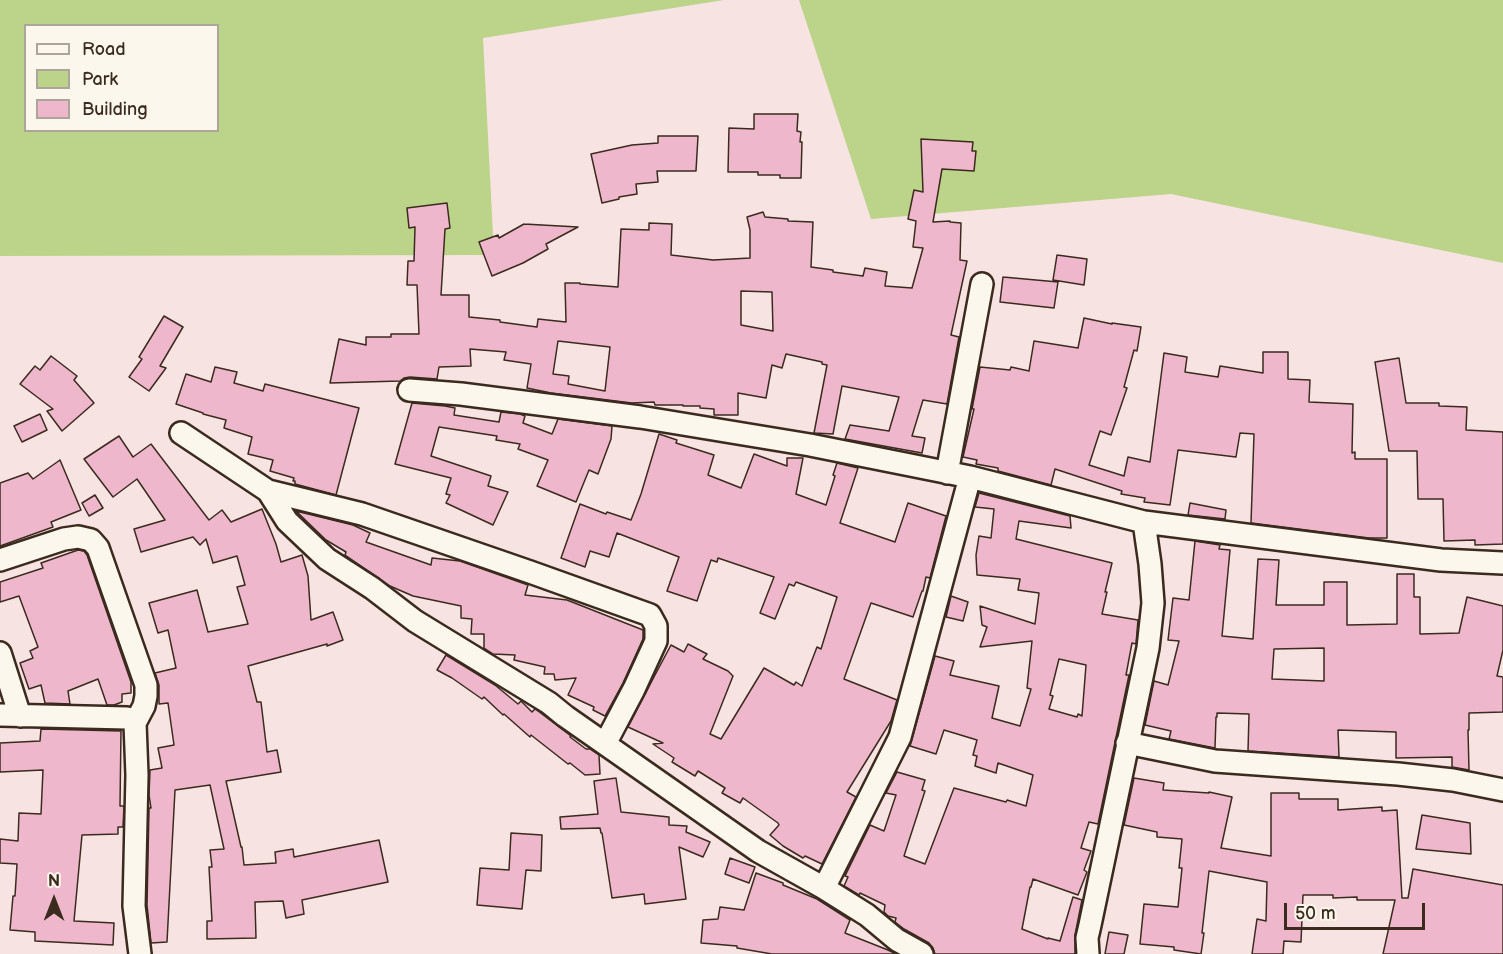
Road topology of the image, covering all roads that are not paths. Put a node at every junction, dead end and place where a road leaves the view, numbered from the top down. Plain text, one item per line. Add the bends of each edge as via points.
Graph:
1 (982, 284) dead end
2 (409, 390) dead end
3 (181, 433) dead end
4 (947, 473) junction
5 (970, 477) junction
6 (268, 491) junction
7 (1144, 522) junction
8 (0, 560) edge
9 (1503, 563) edge
10 (0, 653) edge
11 (10, 715) edge
12 (135, 723) junction
13 (1127, 743) junction
14 (605, 744) junction
15 (1503, 790) edge
16 (824, 888) junction
17 (140, 954) edge
18 (921, 954) edge
19 (1088, 954) edge

1 - 4 street
2 - 4 street via 640,417
3 - 6 street
4 - 5 street
5 - 7 street
5 - 16 street via 900,737
6 - 14 street via 287,520 327,560 415,621 549,703
6 - 14 street via 362,514 650,615 656,626 656,641
7 - 9 street via 1441,560
7 - 13 street via 1153,603 1148,648
8 - 12 street via 78,537 91,540 98,548 146,685 144,706
10 - 11 street
11 - 12 street via 127,718
12 - 17 street via 134,906
13 - 15 street via 1215,761 1398,774
13 - 19 street via 1090,925
14 - 16 street via 758,851
16 - 18 street

